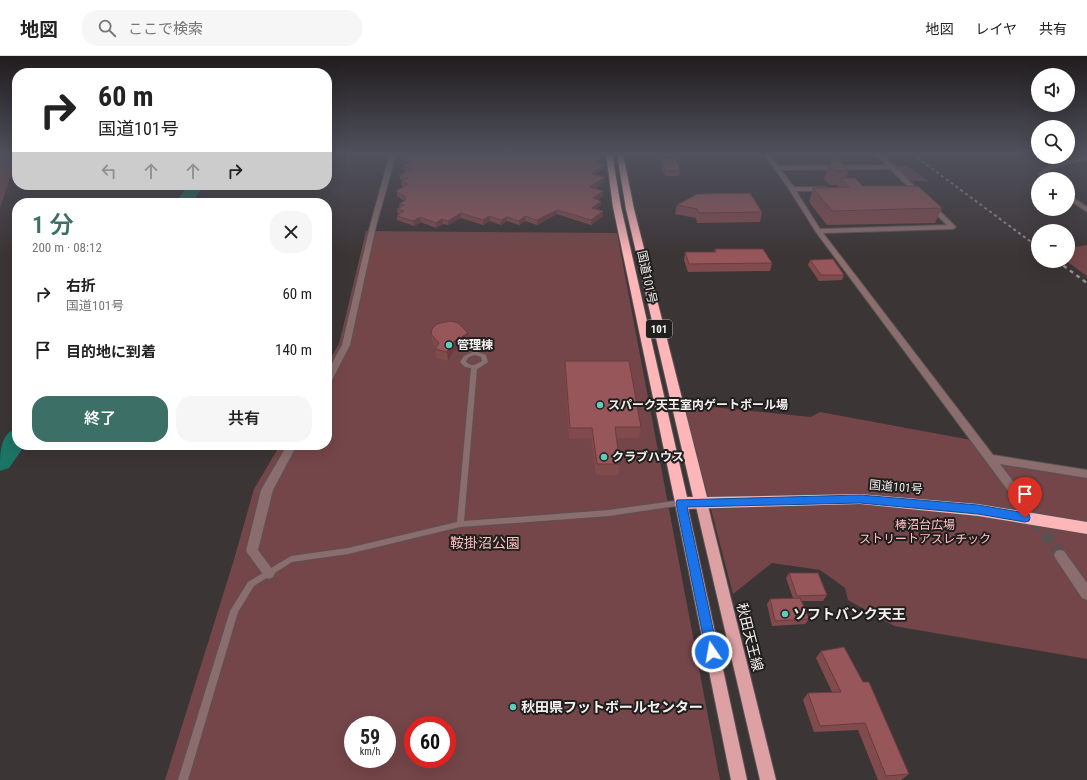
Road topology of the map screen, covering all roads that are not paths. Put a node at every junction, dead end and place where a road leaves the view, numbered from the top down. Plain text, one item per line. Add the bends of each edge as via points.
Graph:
1 (384, 188) edge
2 (614, 188) edge
3 (626, 188) edge
4 (905, 188) edge
5 (913, 188) joint
6 (792, 189) joint
7 (830, 189) edge
8 (1075, 201) edge
9 (1087, 210) edge
10 (818, 231) junction
11 (474, 367) dead end
12 (332, 371) edge
13 (289, 450) edge
14 (988, 458) junction
15 (1087, 474) edge
16 (1016, 493) tunnel mouth
17 (701, 502) junction
18 (681, 503) junction
19 (460, 524) junction
20 (1087, 528) edge
21 (1060, 555) tunnel mouth
22 (268, 573) junction
23 (1087, 594) edge
24 (183, 780) edge
25 (739, 780) edge
26 (768, 780) edge

1 - 12 street via 346,345
2 - 18 highway, 国道101号 / 101
3 - 17 highway, 国道101号 / 101
4 - 5 street
5 - 10 street via 953,227
6 - 7 street
6 - 10 street
8 - 9 street
10 - 14 street
11 - 19 lane
13 - 22 street via 267,490 252,551
14 - 15 street
14 - 16 street
17 - 18 highway, 国道101号
17 - 20 highway, 国道101号 via 860,499 978,510
17 - 26 main road, 秋田天王線
18 - 19 lane via 609,513
18 - 25 main road
19 - 22 lane via 348,550 291,559
21 - 23 street
22 - 24 lane via 251,584 234,611

